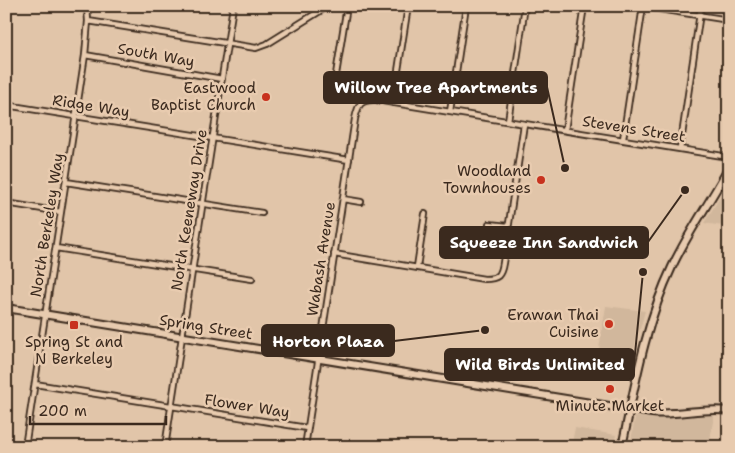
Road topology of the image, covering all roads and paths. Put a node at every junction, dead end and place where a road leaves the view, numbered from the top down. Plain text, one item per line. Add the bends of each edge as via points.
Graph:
1 (87, 6) edge
2 (233, 6) edge
3 (328, 6) edge
4 (347, 6) edge
5 (408, 6) edge
6 (466, 6) edge
7 (525, 6) edge
8 (584, 6) edge
9 (642, 6) edge
10 (702, 6) edge
11 (700, 16) junction
12 (729, 20) edge
13 (88, 21) junction
14 (227, 43) junction
15 (85, 55) junction
16 (222, 79) junction
17 (334, 87) dead end
18 (393, 103) junction
19 (6, 105) edge
20 (359, 105) joint
21 (450, 112) junction
22 (76, 116) junction
23 (508, 121) junction
24 (524, 124) junction
25 (565, 130) junction
26 (212, 138) junction
27 (623, 139) junction
28 (680, 149) junction
29 (729, 157) edge
30 (349, 160) junction
31 (729, 167) edge
32 (66, 182) junction
33 (343, 200) junction
34 (361, 202) dead end
35 (6, 203) edge
36 (202, 204) junction
37 (61, 212) junction
38 (262, 213) dead end
39 (425, 214) dead end
40 (489, 224) dead end
41 (508, 226) junction
42 (56, 248) junction
43 (334, 254) junction
44 (417, 267) junction
45 (192, 270) junction
46 (252, 279) dead end
47 (6, 308) edge
48 (46, 314) junction
49 (182, 336) junction
50 (318, 358) junction
51 (35, 384) junction
52 (171, 406) junction
53 (630, 409) junction
54 (729, 411) edge
55 (308, 428) junction
56 (25, 447) edge
57 (165, 447) edge
58 (305, 447) edge
59 (622, 447) edge

1 - 13 street, North Berkeley Way
2 - 14 street, North Keeneway Drive
3 - 14 street via 260,47
4 - 17 street
5 - 18 street
6 - 21 street
7 - 23 street
8 - 25 street
9 - 11 street
9 - 27 street
10 - 11 street
11 - 12 street
11 - 28 street
13 - 14 street
13 - 15 street, North Berkeley Way
14 - 16 street, North Keeneway Drive
15 - 16 street, South Way
15 - 22 street, North Berkeley Way
16 - 26 street, North Keeneway Drive
18 - 20 street, Stevens Street via 368,100
18 - 21 street, Stevens Street
19 - 22 street, Ridge Way
20 - 30 street, Wabash Avenue
21 - 23 street, Stevens Street
22 - 26 street, Ridge Way
22 - 32 street, North Berkeley Way
23 - 24 street, Stevens Street
24 - 25 street, Stevens Street
24 - 41 street
25 - 27 street, Stevens Street
26 - 30 street, Ridge Way
26 - 36 street, North Keeneway Drive
27 - 28 street, Stevens Street
28 - 29 street, Stevens Street
30 - 33 street, Wabash Avenue
31 - 53 street via 672,265 642,349
32 - 36 street
32 - 37 street, North Berkeley Way
33 - 34 street
33 - 43 street, Wabash Avenue
35 - 37 street
36 - 38 street
36 - 45 street, North Keeneway Drive
37 - 42 street, North Berkeley Way
39 - 44 street
40 - 41 street
41 - 44 street via 502,269 495,278 484,279
42 - 45 street
42 - 48 street, North Berkeley Way
43 - 44 street
43 - 50 street, Wabash Avenue
45 - 46 street
45 - 49 street, North Keeneway Drive
47 - 48 street, Spring Street
48 - 49 street, Spring Street
48 - 51 street, North Berkeley Way
49 - 50 street, Spring Street
49 - 52 street, North Keeneway Drive
50 - 53 street, Spring Street
50 - 55 street, Wabash Avenue
51 - 52 street, Flower Way
51 - 56 street, North Berkeley Way
52 - 55 street, Flower Way
52 - 57 street, North Keeneway Drive
53 - 54 street, Spring Street via 667,414 706,409
53 - 59 street
55 - 58 street, Wabash Avenue

